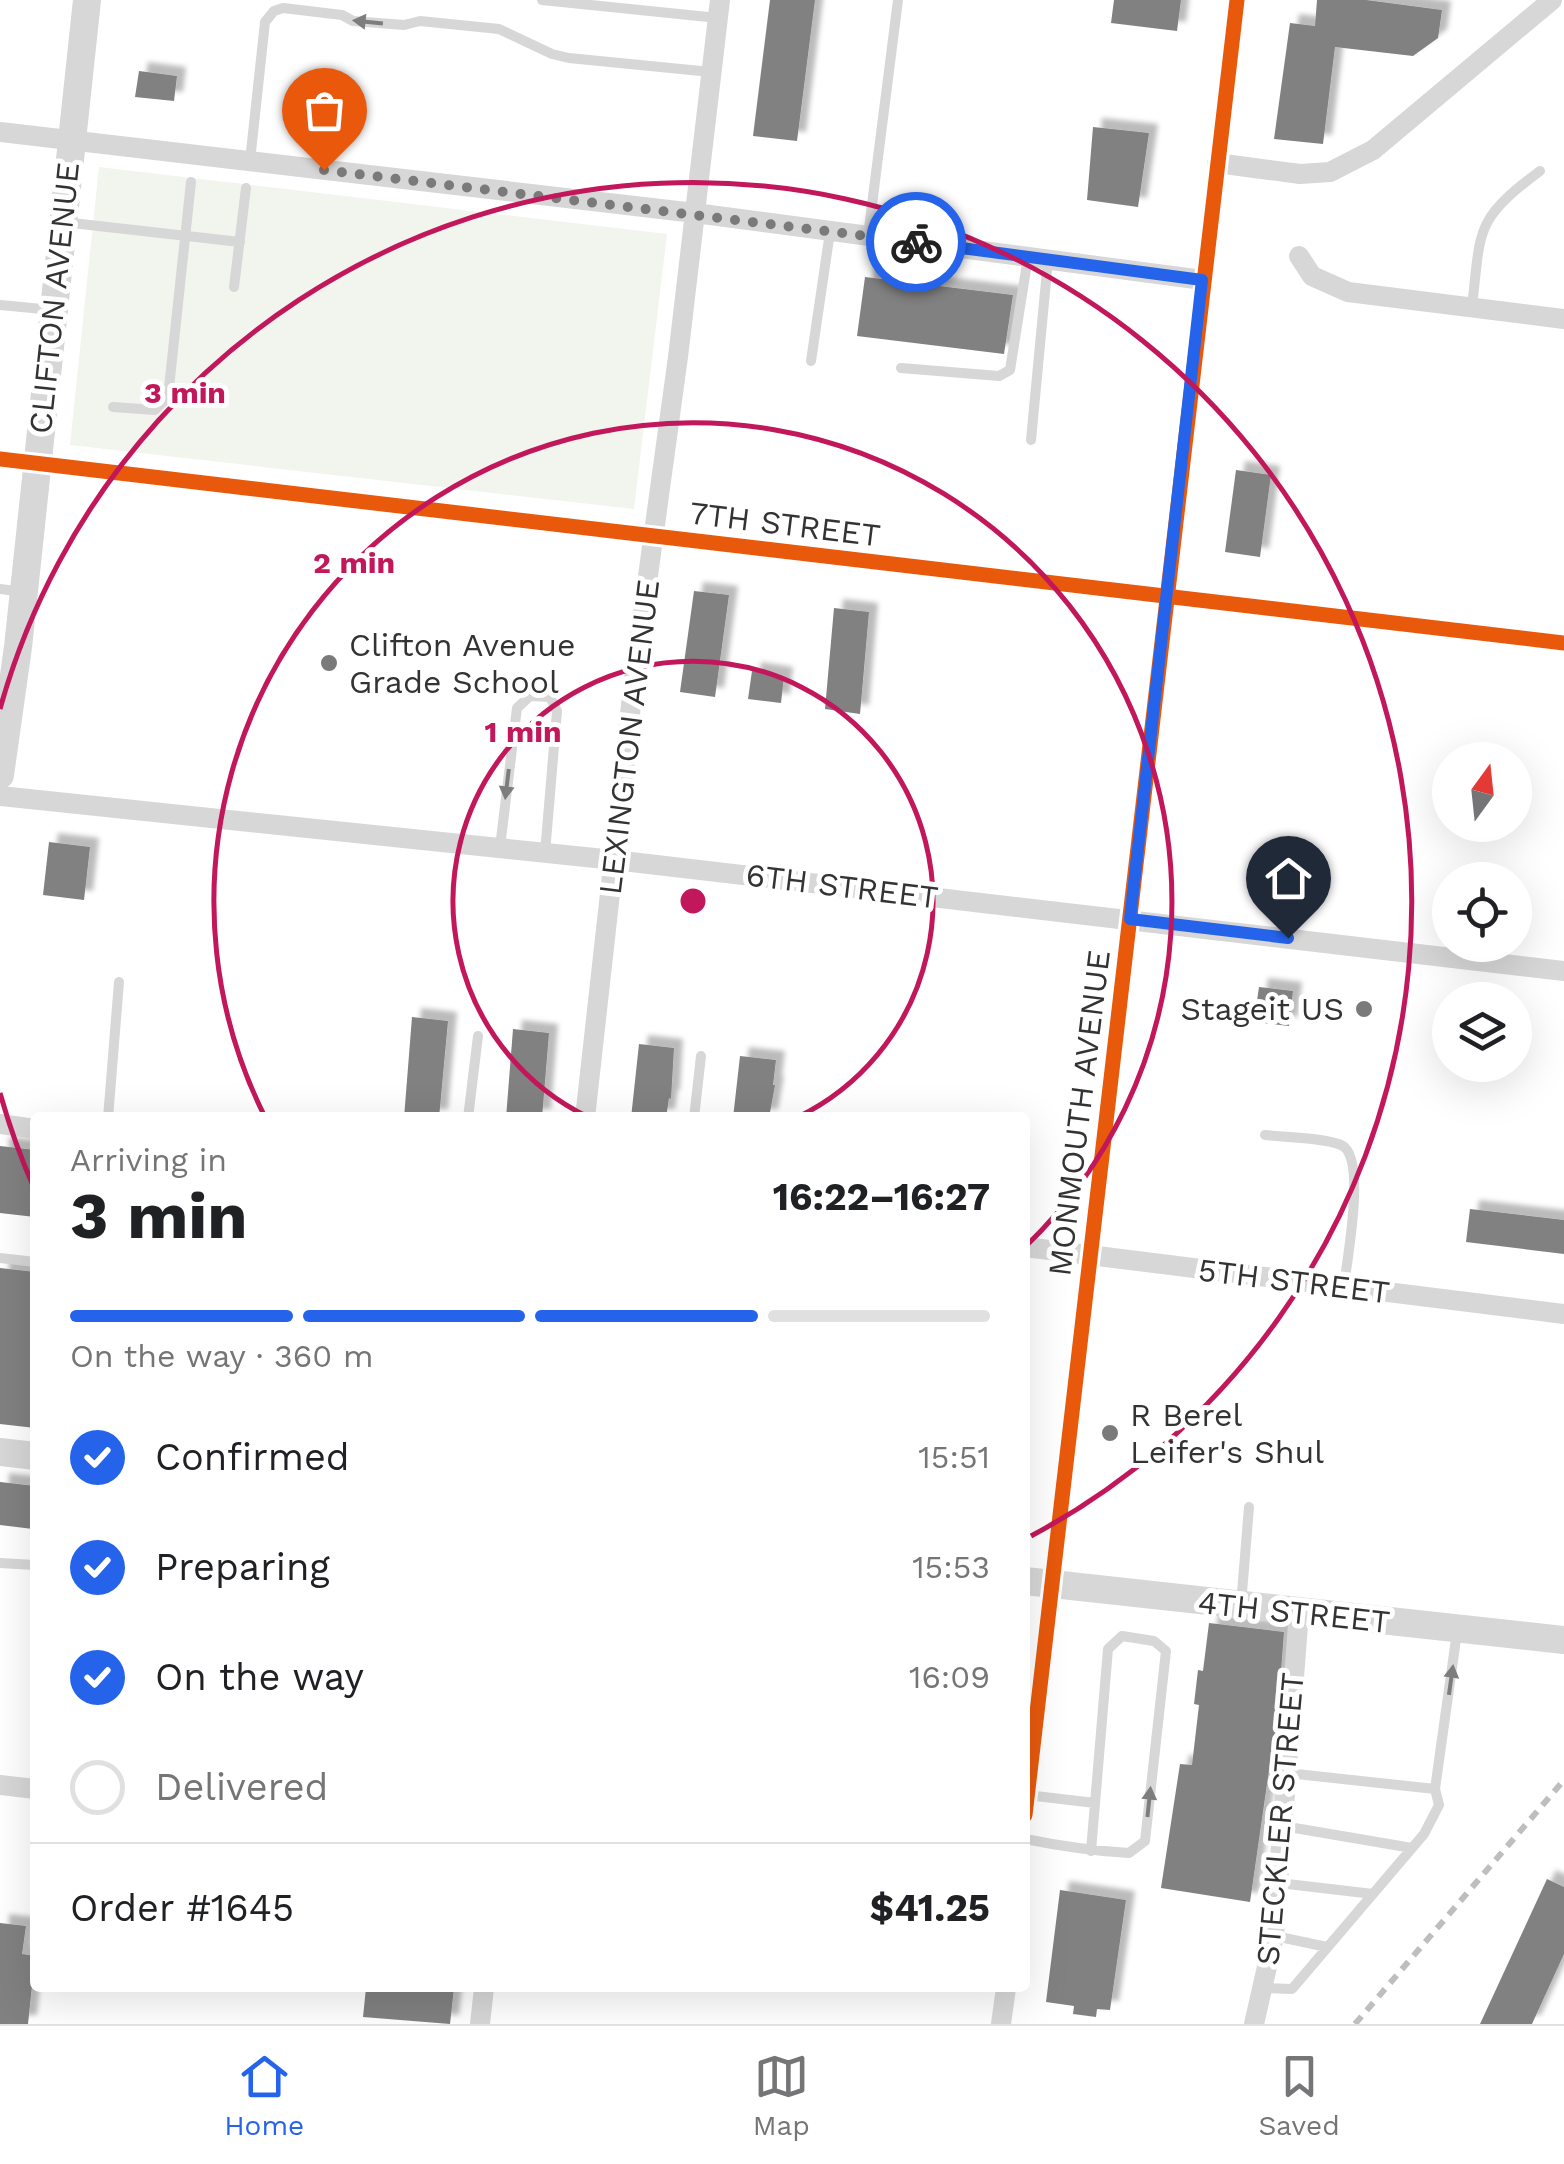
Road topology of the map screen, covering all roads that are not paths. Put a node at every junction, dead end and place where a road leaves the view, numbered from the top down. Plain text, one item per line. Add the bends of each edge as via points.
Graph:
1 (87, 0) edge
2 (542, 0) edge
3 (898, 0) edge
4 (1237, 0) edge
5 (1552, 0) edge
6 (718, 9) edge
7 (711, 72) junction
8 (0, 132) edge
9 (71, 140) junction
10 (250, 161) junction
11 (1217, 163) junction
12 (1540, 171) dead end
13 (191, 182) dead end
14 (246, 188) dead end
15 (695, 212) junction
16 (62, 222) junction
17 (830, 230) junction
18 (184, 235) junction
19 (868, 236) junction
20 (240, 242) junction
21 (1300, 256) dead end
22 (1038, 258) junction
23 (1202, 280) junction
24 (234, 286) dead end
25 (0, 305) edge
26 (1472, 307) junction
27 (53, 310) junction
28 (1564, 318) edge
29 (811, 361) dead end
30 (901, 368) dead end
31 (112, 407) dead end
32 (1030, 440) dead end
33 (0, 459) edge
34 (36, 464) junction
35 (654, 536) junction
36 (12, 591) edge
37 (1166, 596) junction
38 (1564, 643) edge
39 (0, 774) edge
40 (0, 796) edge
41 (500, 847) junction
42 (545, 852) junction
43 (614, 860) junction
44 (1130, 919) junction
45 (1564, 971) edge
46 (119, 982) dead end
47 (478, 1036) dead end
48 (701, 1056) dead end
49 (108, 1112) edge
50 (469, 1112) edge
51 (586, 1112) edge
52 (695, 1112) edge
53 (0, 1124) edge
54 (30, 1127) edge
55 (1264, 1135) dead end
56 (1030, 1249) edge
57 (1090, 1256) junction
58 (0, 1258) edge
59 (30, 1261) edge
60 (1344, 1287) junction
61 (1564, 1314) edge
62 (0, 1452) edge
63 (30, 1455) edge
64 (1249, 1506) dead end
65 (0, 1563) edge
66 (30, 1565) edge
67 (1038, 1582) edge
68 (1241, 1606) junction
69 (1299, 1612) junction
70 (1458, 1630) junction
71 (1564, 1640) edge
72 (1030, 1731) edge
73 (1286, 1772) junction
74 (0, 1785) edge
75 (30, 1788) edge
76 (1436, 1790) junction
77 (1095, 1804) junction
78 (1030, 1805) edge
79 (1282, 1826) junction
80 (1030, 1840) edge
81 (1412, 1848) junction
82 (1091, 1851) junction
83 (1278, 1883) junction
84 (1373, 1894) junction
85 (1274, 1936) junction
86 (1328, 1947) junction
87 (1264, 1988) junction
88 (484, 1992) edge
89 (1005, 1992) edge
90 (480, 2024) edge
91 (1001, 2024) edge
92 (1254, 2024) edge

1 - 9 street, CLIFTON AVENUE
2 - 6 lane
3 - 19 lane
4 - 11 street, MONMOUTH AVENUE
5 - 11 street via 1373,150 1330,172
6 - 7 street, LEXINGTON AVENUE
7 -> 10 lane via 569,58 510,32 353,21 283,8 266,22
7 - 15 street, LEXINGTON AVENUE
8 - 9 street
9 - 10 street
9 - 16 street, CLIFTON AVENUE
10 - 15 street
11 - 23 street, MONMOUTH AVENUE
12 - 26 lane via 1485,220
13 - 18 lane
14 - 20 lane
15 - 17 street
15 - 35 street, LEXINGTON AVENUE
16 - 18 lane
16 - 27 street, CLIFTON AVENUE
17 - 19 street
17 - 29 lane
18 - 20 lane
18 - 31 lane via 168,397 155,410
19 - 22 street
20 - 24 lane
21 - 26 street via 1312,276 1348,292
22 - 23 street
22 - 30 lane via 1010,370 999,376
22 - 32 lane
23 - 37 street, MONMOUTH AVENUE
25 - 27 lane
26 - 28 street
27 - 34 street, CLIFTON AVENUE
33 - 34 street, 7TH STREET
34 - 35 street, 7TH STREET
34 - 36 street, CLIFTON AVENUE
35 - 37 street, 7TH STREET
35 - 43 street, LEXINGTON AVENUE
36 - 39 street, CLIFTON AVENUE
37 - 38 street, 7TH STREET
37 - 44 street, MONMOUTH AVENUE
40 - 41 street, 6TH STREET
41 - 42 street, 6TH STREET
42 -> 41 lane via 558,711 550,698 530,696 517,708
42 - 43 street, 6TH STREET
43 - 44 street, 6TH STREET
43 - 51 street, LEXINGTON AVENUE
44 - 45 street, 6TH STREET
44 - 57 street, MONMOUTH AVENUE
46 - 49 lane
47 - 50 lane
48 - 52 lane
53 - 54 street
55 - 60 lane via 1342,1144 1351,1154 1356,1175
56 - 57 street, 5TH STREET
57 - 60 street, 5TH STREET
57 - 67 street, MONMOUTH AVENUE
58 - 59 lane
60 - 61 street, 5TH STREET
62 - 63 street
64 - 68 lane
65 - 66 lane
67 - 68 street, 4TH STREET
67 - 72 street, MONMOUTH AVENUE
68 - 69 street, 4TH STREET
69 - 70 street, 4TH STREET
69 - 73 street, STECKLER STREET
70 - 71 street, 4TH STREET
76 -> 70 lane
73 - 76 lane
73 - 79 street, STECKLER STREET
74 - 75 street
76 - 81 lane via 1439,1804
77 - 78 lane
77 - 82 lane
82 -> 77 lane via 1128,1854 1145,1841 1166,1651 1154,1641 1122,1636 1108,1649
79 - 81 lane
79 - 83 street, STECKLER STREET
80 - 82 lane
81 - 84 lane
83 - 84 lane
83 - 85 street, STECKLER STREET
84 - 86 lane
85 - 86 lane
85 - 87 street, STECKLER STREET
86 - 87 lane via 1292,1989
87 - 92 street, STECKLER STREET
88 - 90 street
89 - 91 street

